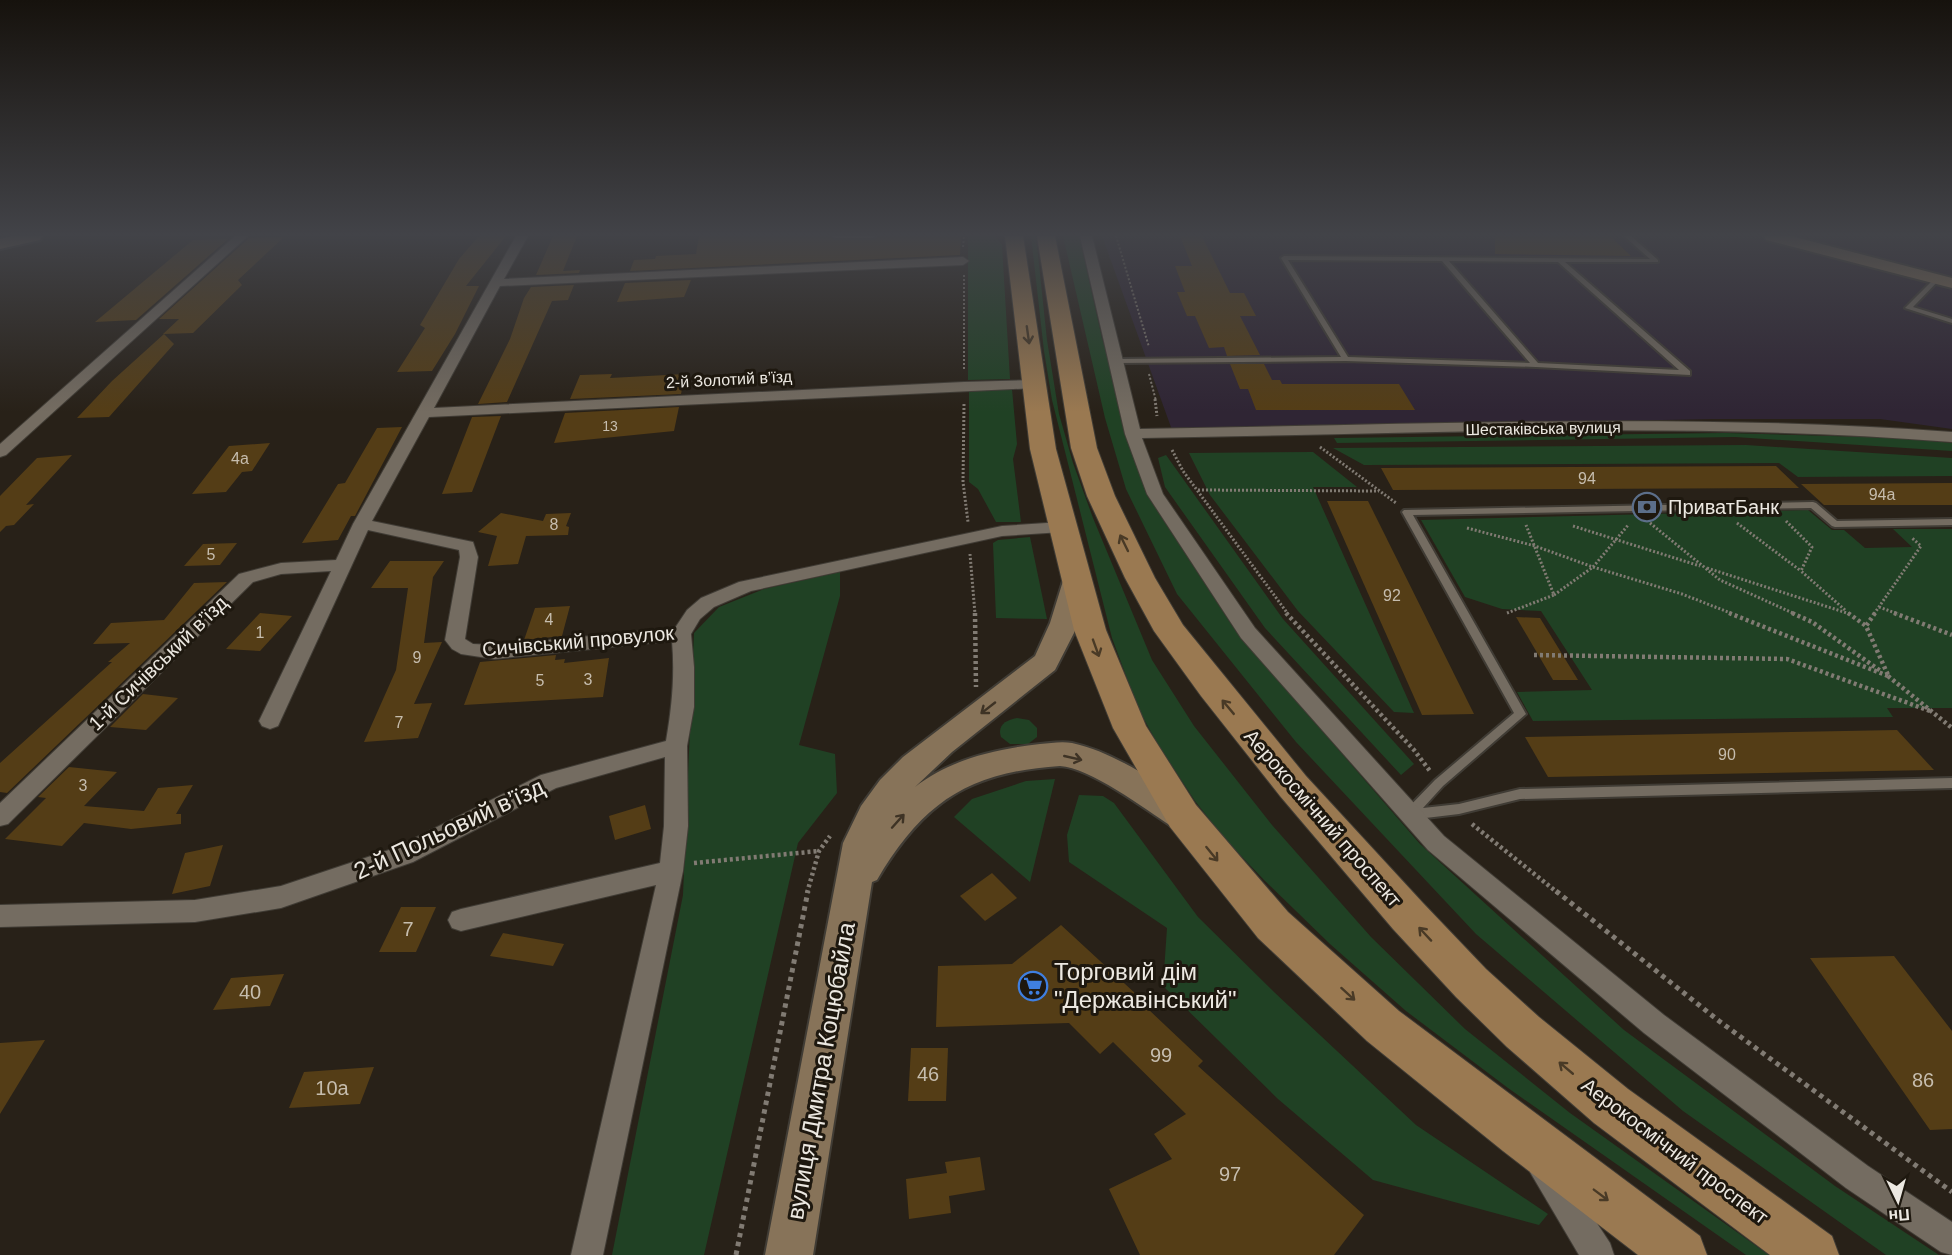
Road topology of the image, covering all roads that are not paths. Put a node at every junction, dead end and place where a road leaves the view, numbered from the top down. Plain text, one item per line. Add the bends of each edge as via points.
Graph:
1 (176, 295) edge
2 (489, 295) edge
3 (1022, 295) edge
4 (1056, 295) edge
5 (1100, 295) edge
6 (1306, 295) edge
7 (1474, 295) edge
8 (1598, 295) edge
9 (1926, 295) edge
10 (1952, 321) edge
11 (1346, 359) junction
12 (1116, 361) junction
13 (1536, 365) junction
14 (1035, 384) junction
15 (424, 413) junction
16 (1133, 434) junction
17 (1952, 437) edge
18 (0, 452) edge
19 (1952, 522) edge
20 (362, 524) junction
21 (1062, 527) junction
22 (342, 565) junction
23 (1077, 581) junction
24 (681, 634) junction
25 (270, 721) dead end
26 (676, 746) junction
27 (1952, 783) edge
28 (1409, 815) junction
29 (1183, 816) junction
30 (0, 817) edge
31 (671, 868) junction
32 (854, 888) junction
33 (0, 916) edge
34 (461, 920) dead end
35 (1520, 1134) junction
36 (1952, 1241) edge
37 (587, 1255) edge
38 (789, 1255) edge
39 (1598, 1255) edge
40 (1682, 1255) edge
41 (1814, 1255) edge

1 - 18 street
2 - 15 street
3 -> 14 main road
41 -> 4 main road, Аерокосмічний проспект via 1611,1106 1471,983 1293,786 1213,688 1170,631 1101,496 1084,448
5 - 12 street
6 - 11 lane
7 - 13 lane
8 - 13 lane via 1687,373
9 - 10 lane via 1908,308
11 - 12 lane
11 - 13 lane
12 - 16 street
14 - 15 street, 2-й Золотий в’їзд
14 - 21 main road via 1043,448
15 - 20 street
16 - 17 street, Шестаківська вулиця via 1710,425
16 - 28 street via 1155,494 1248,633
19 - 28 lane via 1835,524 1813,505 1407,512 1520,714 1439,783
20 - 22 street
20 - 24 street, Сичівський провулок via 467,546 469,556 455,640 474,651
21 - 23 main road
21 - 24 street, Сичівський провулок via 1002,531 746,586 698,607
22 - 25 street
22 - 30 street, 1-й Сичівський в’їзд via 277,569 246,578
23 -> 29 main road via 1090,630 1130,728
23 -> 32 main road, вулиця Дмитра Коцюбайла via 1068,613 1045,663 915,765 885,797 866,827
24 - 26 street via 683,707
26 - 31 street via 676,825
26 - 33 street, 2-й Польовий в’їзд via 549,781 404,855 281,897 195,911
27 - 28 lane via 1521,794 1459,809
28 - 36 street via 1436,843 1654,1024 1857,1177
32 -> 29 main road via 875,850 919,799 970,770 996,762 1073,755
29 -> 35 main road via 1273,925 1383,1026
31 - 34 street
31 - 37 street
32 - 38 main road, вулиця Дмитра Коцюбайла
35 - 39 street
35 -> 40 main road

